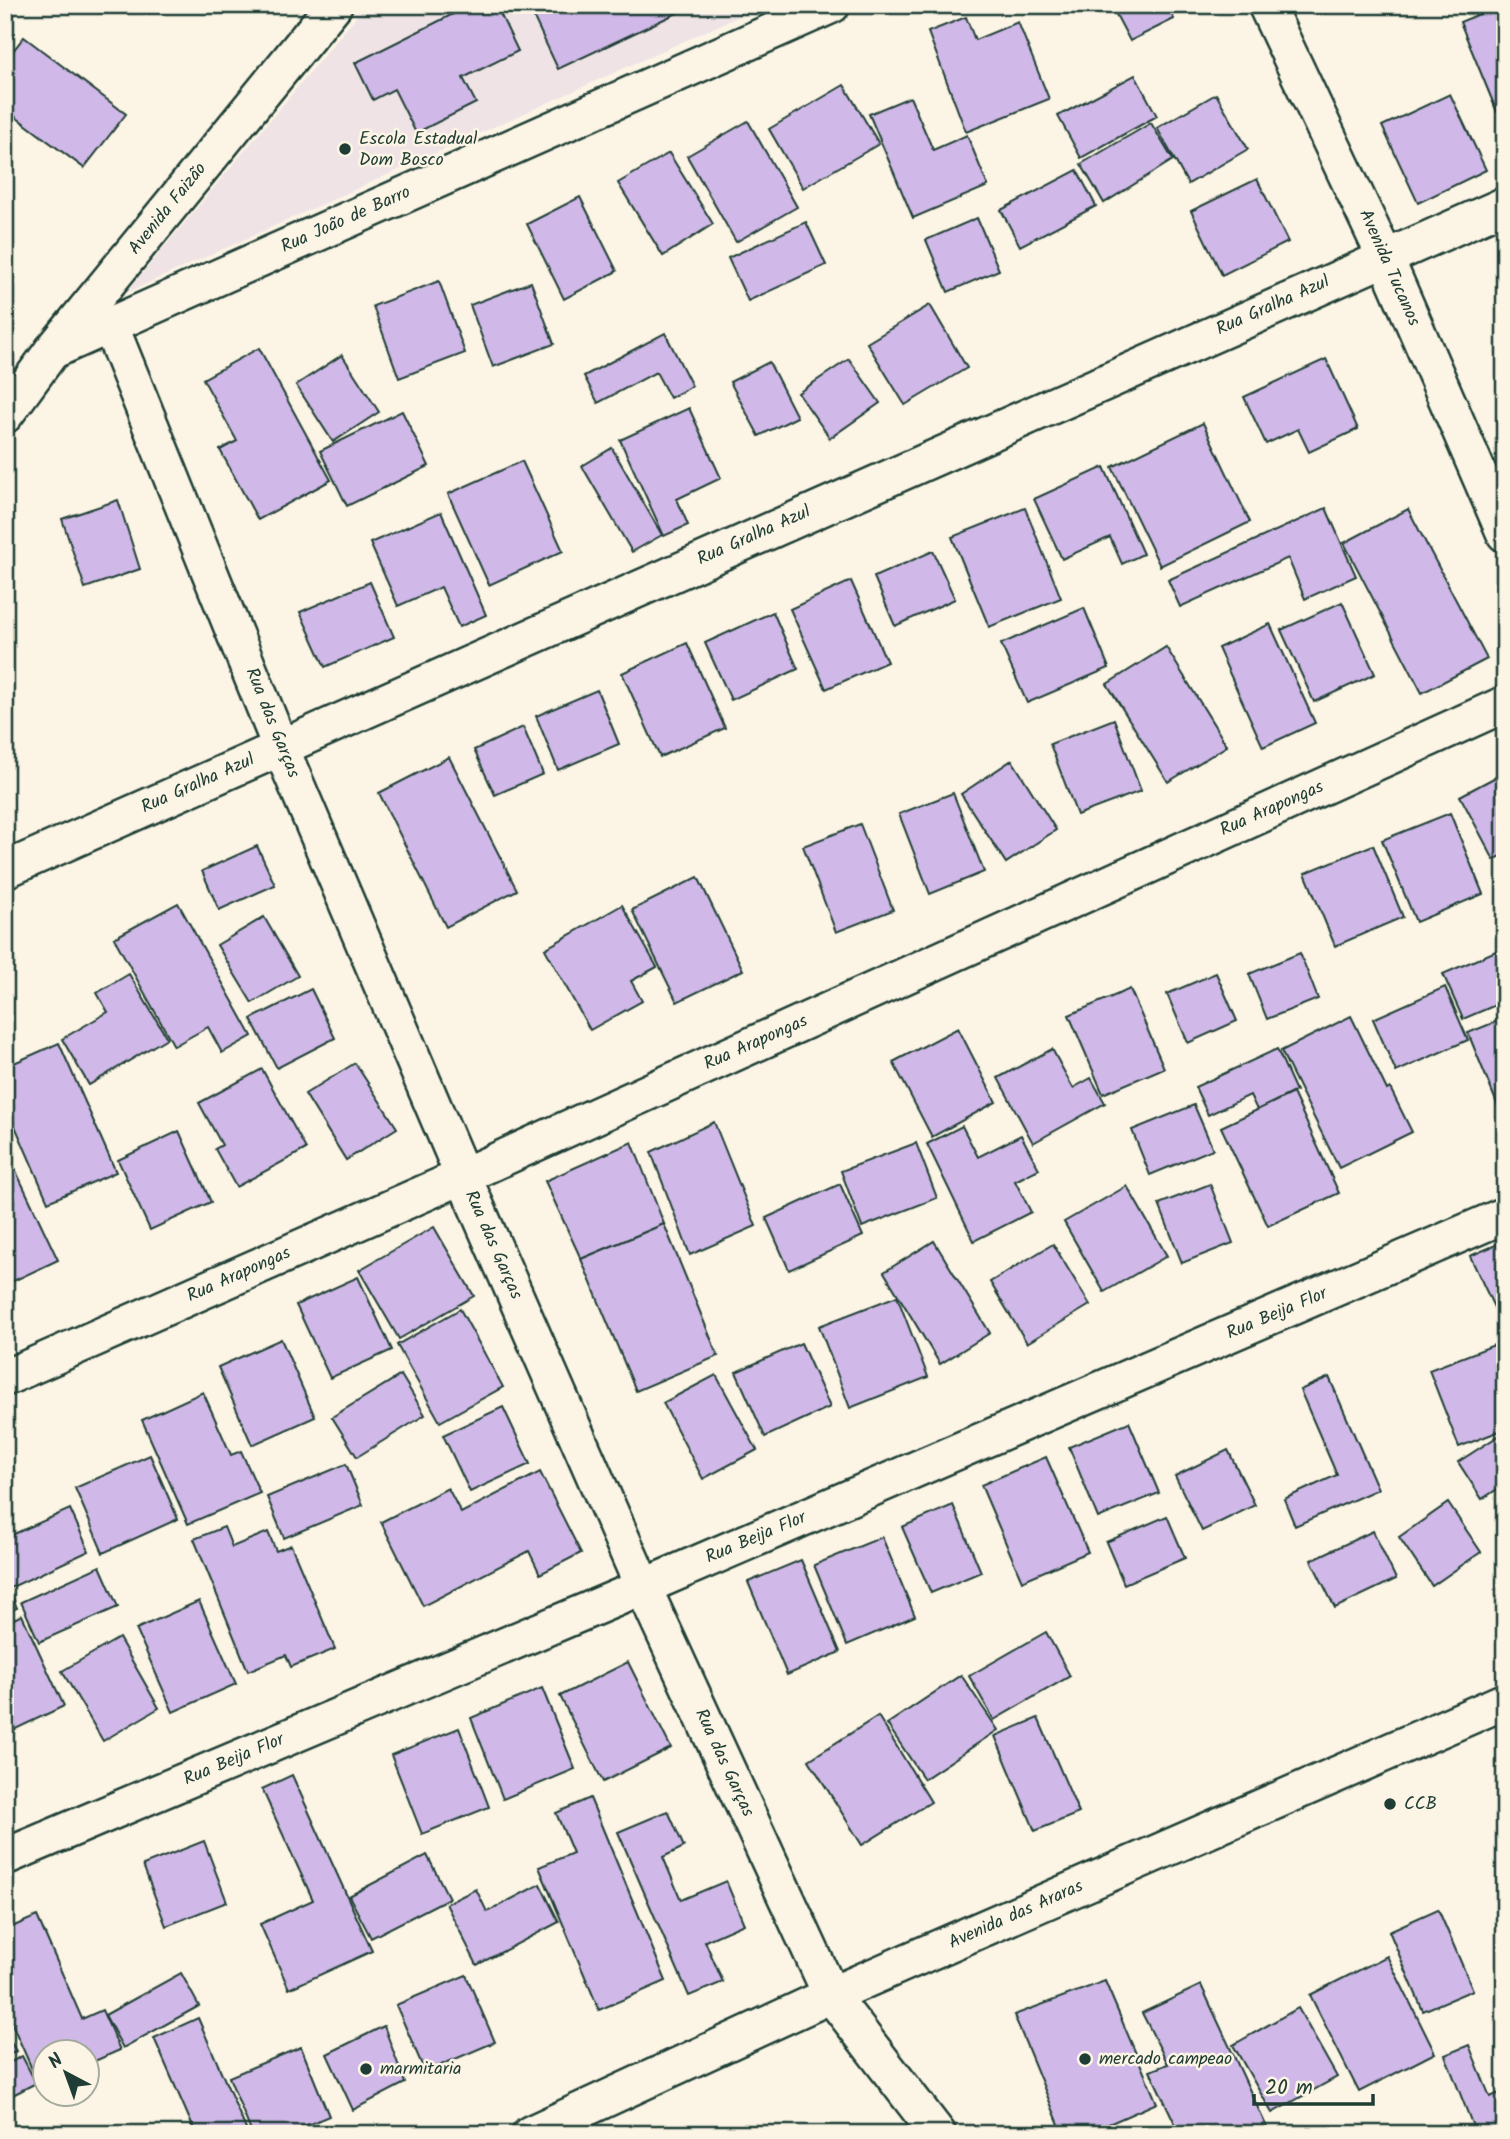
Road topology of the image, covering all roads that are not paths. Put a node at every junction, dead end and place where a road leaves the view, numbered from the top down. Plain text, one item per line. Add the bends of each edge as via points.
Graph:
1 (334, 5) edge
2 (832, 5) edge
3 (1266, 5) edge
4 (1505, 205) edge
5 (1385, 257) junction
6 (110, 324) junction
7 (52, 351) junction
8 (5, 415) edge
9 (1505, 534) edge
10 (1505, 704) edge
11 (280, 746) junction
12 (5, 870) edge
13 (463, 1176) junction
14 (1505, 1215) edge
15 (5, 1378) edge
16 (643, 1587) junction
17 (1505, 1701) edge
18 (5, 1857) edge
19 (831, 1995) junction
20 (530, 2134) edge
21 (938, 2134) edge

1 - 7 street, Avenida Faizão
2 - 6 street, Rua João de Barro
3 - 5 street, Avenida Tucanos
4 - 5 street, Rua Gralha Azul
5 - 9 street, Avenida Tucanos
5 - 11 street, Rua Gralha Azul
6 - 7 street, Rua João de Barro
6 - 11 street, Rua das Garças
7 - 8 street, Avenida Faizão
10 - 13 street, Rua Arapongas
11 - 12 street, Rua Gralha Azul
11 - 13 street, Rua das Garças
13 - 15 street, Rua Arapongas
13 - 16 street, Rua das Garças
14 - 16 street, Rua Beija Flor
16 - 18 street, Rua Beija Flor
16 - 19 street, Rua das Garças
17 - 19 street, Avenida das Araras
19 - 20 street, Avenida das Araras
19 - 21 street, Rua das Garças

